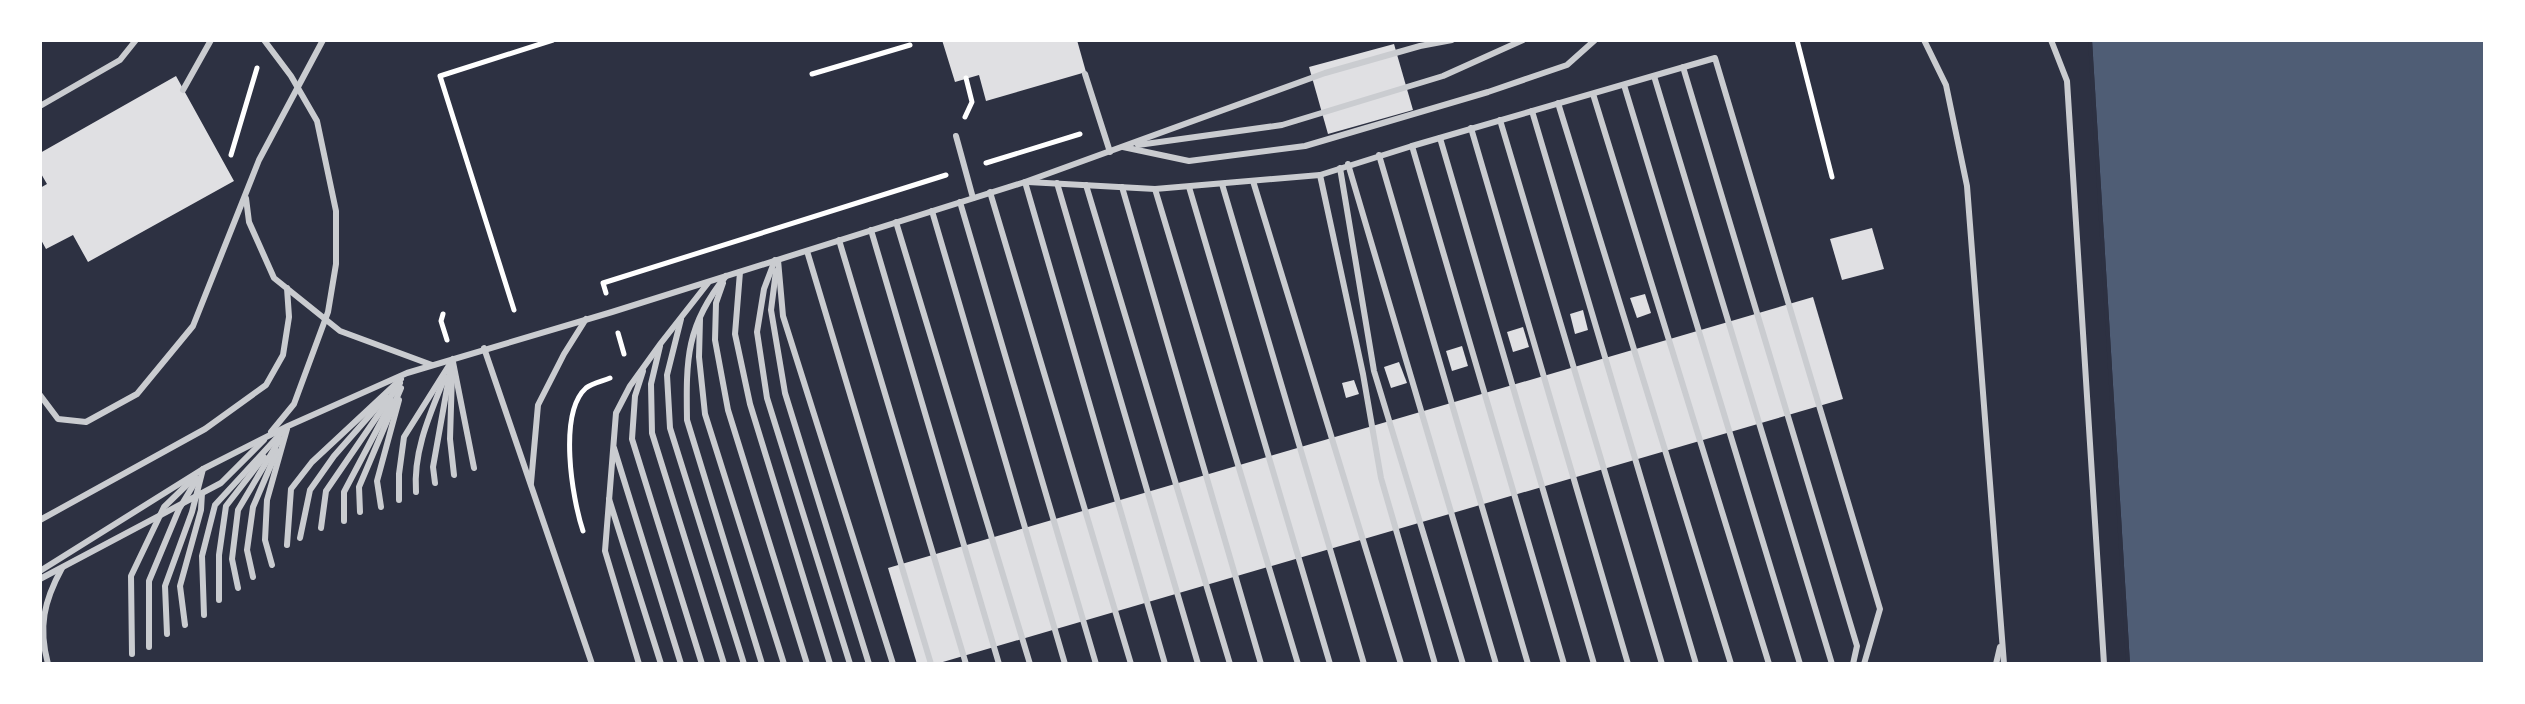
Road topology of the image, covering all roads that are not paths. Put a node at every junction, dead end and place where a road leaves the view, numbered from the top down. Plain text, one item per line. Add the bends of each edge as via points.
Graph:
1 (136, 40) edge
2 (211, 40) edge
3 (264, 40) edge
4 (323, 40) edge
5 (1452, 40) edge
6 (1523, 40) edge
7 (1595, 40) edge
8 (1924, 40) edge
9 (2051, 40) edge
10 (1683, 67) junction
11 (1085, 74) dead end
12 (1654, 76) junction
13 (1624, 85) junction
14 (183, 90) dead end
15 (1593, 94) junction
16 (1558, 103) junction
17 (40, 106) edge
18 (1532, 111) junction
19 (1500, 120) junction
20 (1471, 128) junction
21 (956, 136) dead end
22 (1440, 138) junction
23 (1412, 146) junction
24 (1123, 147) junction
25 (1110, 152) junction
26 (1379, 155) junction
27 (1348, 164) junction
28 (1340, 168) junction
29 (1320, 175) junction
30 (1253, 181) junction
31 (1025, 182) junction
32 (1057, 183) junction
33 (1222, 184) junction
34 (1086, 185) junction
35 (1122, 187) junction
36 (1189, 187) junction
37 (1155, 189) junction
38 (990, 192) junction
39 (246, 195) junction
40 (973, 198) junction
41 (960, 202) junction
42 (932, 211) junction
43 (896, 222) junction
44 (871, 230) junction
45 (839, 240) junction
46 (807, 251) junction
47 (776, 260) junction
48 (740, 272) junction
49 (726, 276) junction
50 (710, 281) junction
51 (287, 288) junction
52 (682, 316) junction
53 (701, 316) junction
54 (586, 319) junction
55 (661, 343) junction
56 (484, 348) junction
57 (453, 359) junction
58 (646, 364) junction
59 (432, 365) junction
60 (407, 373) junction
61 (40, 395) edge
62 (288, 426) junction
63 (613, 445) junction
64 (474, 468) dead end
65 (203, 469) junction
66 (454, 475) dead end
67 (435, 483) dead end
68 (531, 486) junction
69 (416, 492) dead end
70 (608, 496) junction
71 (399, 500) dead end
72 (381, 507) dead end
73 (360, 512) dead end
74 (40, 520) edge
75 (344, 521) dead end
76 (321, 528) dead end
77 (300, 538) dead end
78 (287, 545) dead end
79 (272, 565) dead end
80 (62, 568) junction
81 (40, 571) edge
82 (253, 577) dead end
83 (40, 579) edge
84 (238, 588) dead end
85 (219, 600) dead end
86 (204, 615) dead end
87 (185, 625) dead end
88 (167, 634) dead end
89 (149, 647) dead end
90 (132, 654) dead end
91 (48, 664) edge
92 (592, 664) edge
93 (639, 664) edge
94 (661, 664) edge
95 (681, 664) edge
96 (702, 664) edge
97 (724, 664) edge
98 (744, 664) edge
99 (762, 664) edge
100 (784, 664) edge
101 (807, 664) edge
102 (830, 664) edge
103 (850, 664) edge
104 (869, 664) edge
105 (893, 664) edge
106 (931, 664) edge
107 (966, 664) edge
108 (999, 664) edge
109 (1030, 664) edge
110 (1065, 664) edge
111 (1096, 664) edge
112 (1131, 664) edge
113 (1165, 664) edge
114 (1198, 664) edge
115 (1230, 664) edge
116 (1261, 664) edge
117 (1298, 664) edge
118 (1330, 664) edge
119 (1364, 664) edge
120 (1401, 664) edge
121 (1435, 664) edge
122 (1463, 664) edge
123 (1496, 664) edge
124 (1528, 664) edge
125 (1564, 664) edge
126 (1594, 664) edge
127 (1628, 664) edge
128 (1662, 664) edge
129 (1696, 664) edge
130 (1731, 664) edge
131 (1769, 664) edge
132 (1800, 664) edge
133 (1832, 664) edge
134 (1853, 664) edge
135 (1864, 664) edge
136 (2002, 664) edge
137 (2104, 664) edge

1 - 17 lane via 120,60
2 - 14 lane
3 - 80 lane via 317,121 336,211 336,264 328,312 313,355 294,404 221,483
4 - 39 lane
5 - 24 lane via 1325,73
6 - 24 lane via 1443,76 1282,125
7 - 24 lane via 1567,65 1305,146 1189,161
8 - 136 lane via 1946,85 1967,186
9 - 137 lane via 2067,81
10 - 12 lane
10 - 134 lane via 1857,646
10 - 135 lane via 1715,58 1880,609
11 - 25 lane
12 - 13 lane
12 - 133 lane
13 - 15 lane
13 - 132 lane
15 - 16 lane
15 - 131 lane
16 - 18 lane
16 - 130 lane
18 - 19 lane
18 - 129 lane
19 - 20 lane
19 - 128 lane
20 - 22 lane
20 - 127 lane
21 - 40 lane
22 - 23 lane
22 - 126 lane
23 - 26 lane
23 - 125 lane
24 - 25 lane
25 - 31 lane
26 - 27 lane
26 - 124 lane
27 - 28 lane
27 - 123 lane
28 - 29 lane
28 - 122 lane via 1374,371
29 - 30 lane
29 - 121 lane via 1381,478
30 - 33 lane
30 - 120 lane
31 - 32 lane
31 - 38 lane
31 - 113 lane
32 - 34 lane
32 - 114 lane
33 - 36 lane
33 - 119 lane
34 - 35 lane
34 - 115 lane
35 - 37 lane
35 - 116 lane
36 - 37 lane
36 - 118 lane
37 - 117 lane
38 - 40 lane
38 - 112 lane
39 - 51 lane via 249,222 274,278
39 - 61 lane via 193,326 137,394 86,422 58,419
40 - 41 lane
41 - 42 lane
41 - 111 lane
42 - 43 lane
42 - 110 lane
43 - 44 lane
43 - 109 lane
44 - 45 lane
44 - 108 lane
45 - 46 lane
45 - 107 lane
46 - 47 lane
46 - 106 lane
47 - 48 lane
47 - 103 lane via 764,289 757,332 767,398
47 - 104 lane via 771,310 785,393
47 - 105 lane via 783,316
48 - 49 lane
48 - 102 lane via 735,334 750,404
49 - 50 lane
49 - 53 lane
49 - 101 lane via 716,303 715,340 728,410
50 - 52 lane
50 - 54 lane
51 - 59 lane via 340,331
51 - 74 lane via 283,355 266,385 205,429
52 - 55 lane
52 - 98 lane via 667,375 670,428
53 - 99 lane via 691,337 688,422
53 - 100 lane via 705,414
54 - 56 lane
54 - 68 lane via 538,405
55 - 58 lane
55 - 97 lane via 651,384 652,433
56 - 57 lane
56 - 68 lane
57 - 59 lane
57 - 64 lane
57 - 66 lane
57 - 67 lane via 436,441
57 - 69 lane via 424,430 414,472
57 - 71 lane via 404,437
58 - 63 lane via 616,413
58 - 96 lane via 635,396 632,439
59 - 60 lane
60 - 62 lane
60 - 72 lane via 377,481
60 - 73 lane via 359,487
60 - 75 lane via 344,492
60 - 76 lane via 326,491
60 - 77 lane via 310,490
60 - 78 lane via 312,462 291,489
62 - 65 lane
62 - 79 lane via 267,500 265,540
62 - 82 lane via 253,507 247,550
62 - 84 lane via 238,510 232,559
62 - 85 lane via 226,506
62 - 86 lane via 215,505 202,556
63 - 70 lane
63 - 95 lane
65 - 81 lane
65 - 87 lane via 201,510 180,586
65 - 88 lane via 165,586
65 - 89 lane via 179,509 149,581
65 - 90 lane via 164,507 131,576
68 - 92 lane
70 - 93 lane via 605,551
70 - 94 lane
80 - 83 lane
80 - 91 lane via 43,615

